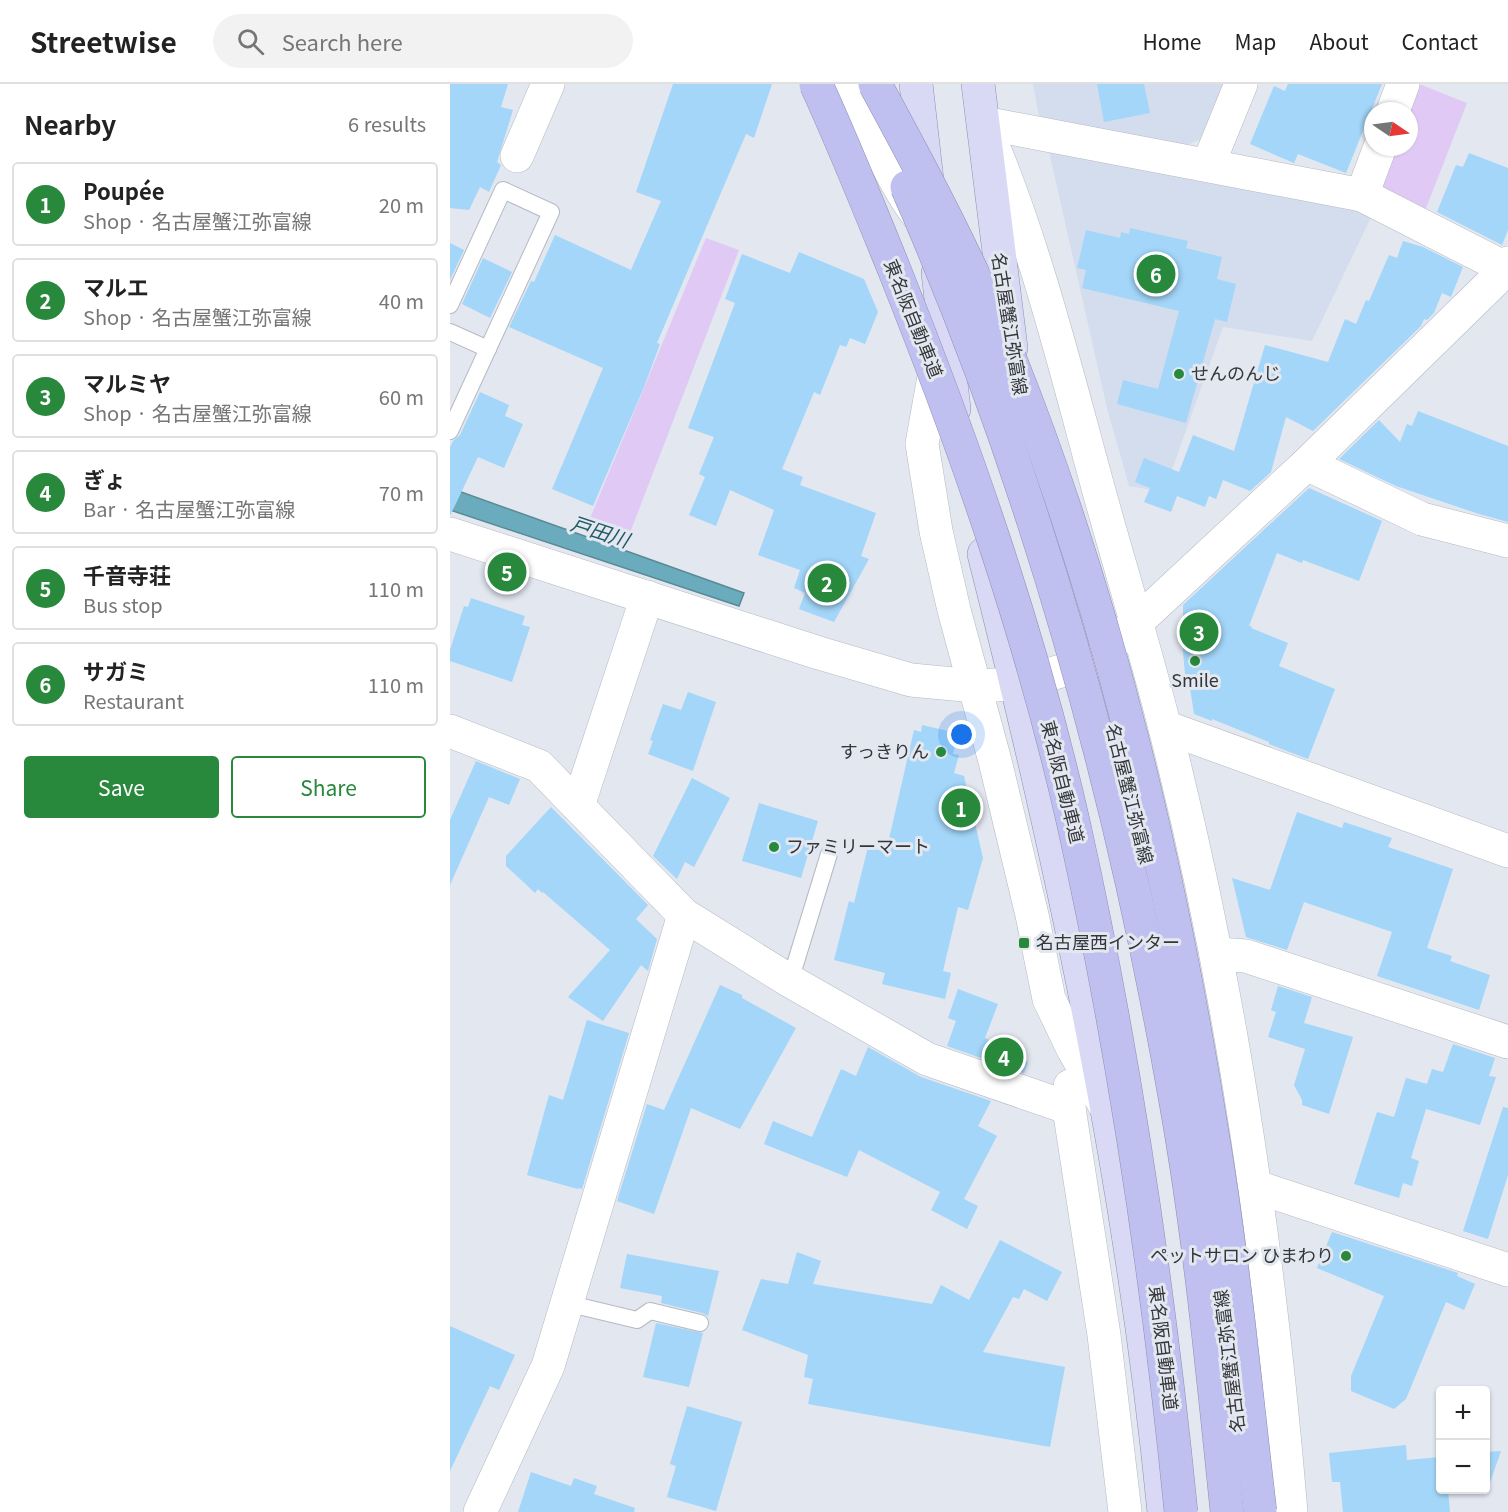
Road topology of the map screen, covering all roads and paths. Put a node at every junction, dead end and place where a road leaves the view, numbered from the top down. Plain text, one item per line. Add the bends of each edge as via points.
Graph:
1 (548, 84) edge
2 (816, 84) edge
3 (846, 84) edge
4 (862, 84) edge
5 (875, 84) edge
6 (916, 84) edge
7 (978, 84) edge
8 (1241, 84) edge
9 (1403, 84) edge
10 (1396, 102) edge
11 (984, 123) junction
12 (517, 156) dead end
13 (1377, 156) edge
14 (1208, 165) junction
15 (1362, 195) junction
16 (934, 237) junction
17 (1504, 275) edge
18 (450, 304) edge
19 (944, 324) junction
20 (450, 332) edge
21 (488, 349) junction
22 (450, 431) edge
23 (1306, 464) junction
24 (450, 534) edge
25 (1508, 541) edge
26 (647, 597) junction
27 (1136, 622) junction
28 (1095, 661) junction
29 (1017, 684) junction
30 (975, 686) junction
31 (1165, 727) junction
32 (450, 730) edge
33 (1043, 794) junction
34 (578, 806) junction
35 (1508, 851) edge
36 (829, 854) dead end
37 (684, 915) junction
38 (1032, 915) junction
39 (1216, 954) junction
40 (790, 981) junction
41 (1508, 1042) edge
42 (1073, 1049) junction
43 (1069, 1108) junction
44 (1108, 1111) junction
45 (1257, 1187) junction
46 (1508, 1270) edge
47 (566, 1303) junction
48 (700, 1323) dead end
49 (480, 1512) edge
50 (1125, 1512) edge
51 (1164, 1512) edge
52 (1181, 1512) edge
53 (1227, 1512) edge
54 (1266, 1512) edge

1 - 12 street
2 - 52 highway, 東名阪自動車道, bridge via 927,350 973,476 1008,583 1072,818 1106,973 1133,1131 1157,1297
3 - 16 street via 905,199
4 - 53 highway, bridge via 921,218 1016,463 1111,799 1148,958 1176,1104 1200,1264
5 - 54 highway, bridge via 963,252 1009,356 1047,456 1115,675 1148,800 1213,1134
6 - 16 main road
7 - 11 main road, 名古屋蟹江弥富線
8 - 14 street
9 - 10 street
11 - 14 street
11 - 27 street via 1011,187 1042,288
11 - 28 main road, 名古屋蟹江弥富線 via 1010,341 1026,424
13 - 15 street
14 - 15 street
15 - 17 street
16 - 19 main road
17 - 23 street
18 - 21 lane via 503,190 551,212
19 - 29 main road via 956,423 973,511
19 - 30 street via 922,444 936,531
20 - 21 lane
21 - 22 lane
23 - 25 street via 1422,519
23 - 27 street
24 - 26 street
26 - 30 street via 911,680
26 - 34 street
27 - 28 street
27 - 31 street
28 - 29 street
28 - 54 main road, 名古屋蟹江弥富線 via 1169,964 1220,1276 1237,1418
29 - 30 street
29 - 33 main road
30 - 38 street
31 - 35 street
31 - 39 street
32 - 34 street via 539,766
33 - 38 street
33 - 44 main road
34 - 37 street
36 - 40 lane
37 - 40 street
37 - 47 street
38 - 42 street via 1049,999
39 - 41 street via 1246,956
39 - 45 street
40 - 43 street via 927,1059
42 - 43 street
42 - 44 street
43 - 50 street via 1104,1335
44 - 51 main road via 1137,1284
45 - 46 street
45 - 54 street via 1281,1387
47 - 48 lane via 637,1320 650,1311
47 - 49 street via 548,1366

